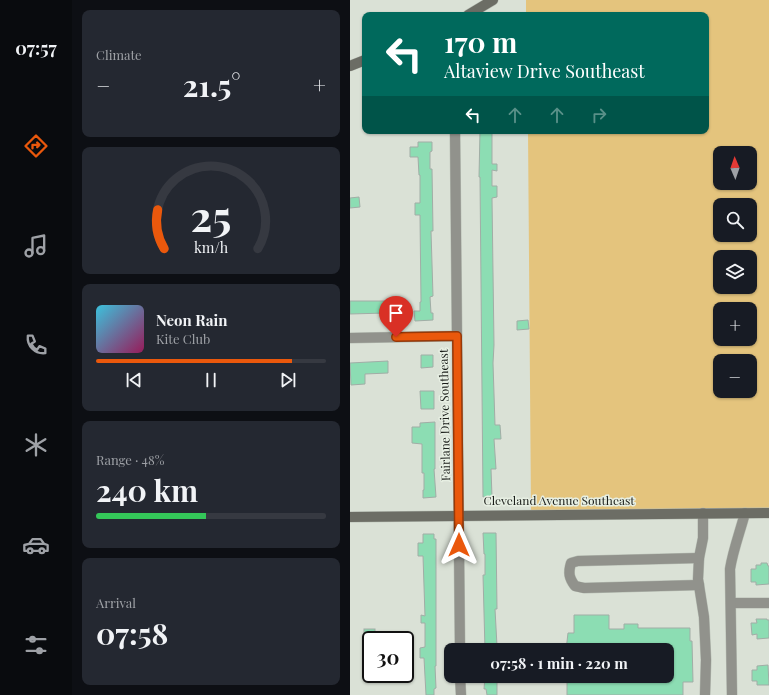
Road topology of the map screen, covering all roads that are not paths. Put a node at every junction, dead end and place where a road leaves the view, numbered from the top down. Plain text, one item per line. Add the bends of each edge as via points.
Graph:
1 (493, 0) edge
2 (473, 12) edge
3 (362, 61) edge
4 (350, 66) edge
5 (455, 134) edge
6 (457, 336) junction
7 (350, 338) edge
8 (703, 513) junction
9 (745, 513) junction
10 (769, 513) edge
11 (459, 515) junction
12 (350, 517) edge
13 (699, 558) junction
14 (699, 585) junction
15 (731, 603) junction
16 (769, 603) edge
17 (460, 643) edge
18 (460, 683) edge
19 (460, 695) edge
20 (705, 695) edge
21 (732, 695) edge

1 - 2 main road
3 - 4 main road
5 - 6 street, Fairlane Drive Southeast
6 - 7 street
6 - 11 street, Fairlane Drive Southeast
8 - 9 main road, Cleveland Avenue Southeast
8 - 11 main road, Cleveland Avenue Southeast
8 - 13 street via 704,538
9 - 10 main road, Cleveland Avenue Southeast
9 - 15 street via 730,569
11 - 12 main road, Cleveland Avenue Southeast
11 - 17 street, Fairlane Drive Southeast
13 - 14 street
13 - 14 street via 578,561 571,563 568,570 575,586 584,588
14 - 20 street via 704,618
15 - 16 street
15 - 21 street
18 - 19 street

